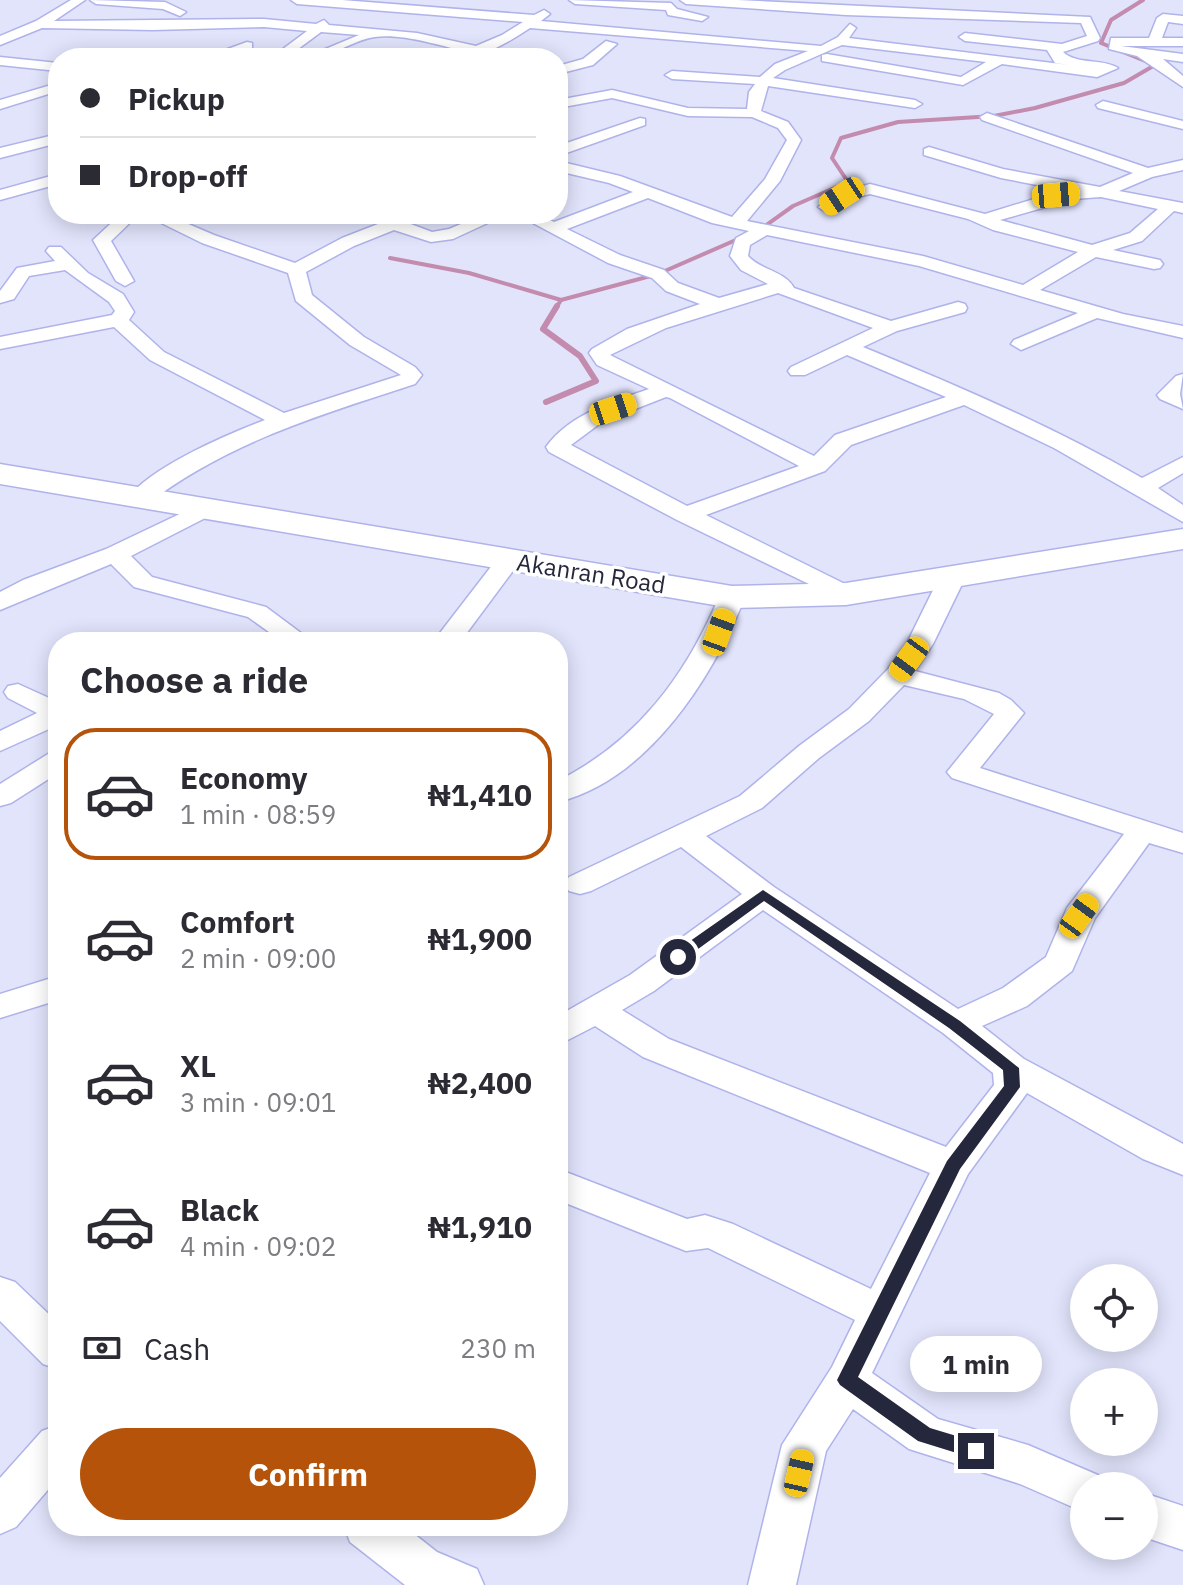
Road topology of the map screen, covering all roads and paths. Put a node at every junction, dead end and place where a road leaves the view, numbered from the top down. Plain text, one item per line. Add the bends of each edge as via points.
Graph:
1 (79, 0) edge
2 (96, 0) edge
3 (297, 0) edge
4 (686, 0) edge
5 (909, 0) edge
6 (929, 0) edge
7 (324, 2) edge
8 (564, 2) edge
9 (644, 2) edge
10 (728, 2) edge
11 (675, 3) edge
12 (369, 4) edge
13 (1086, 5) dead end
14 (785, 8) junction
15 (261, 10) dead end
16 (426, 10) junction
17 (851, 16) edge
18 (647, 18) junction
19 (1183, 20) edge
20 (532, 21) junction
21 (777, 21) dead end
22 (40, 24) junction
23 (836, 25) dead end
24 (728, 26) dead end
25 (315, 28) junction
26 (630, 32) junction
27 (375, 35) junction
28 (952, 35) dead end
29 (704, 39) junction
30 (0, 41) edge
31 (841, 41) junction
32 (1154, 41) junction
33 (1183, 42) edge
34 (247, 46) dead end
35 (612, 47) dead end
36 (1059, 47) junction
37 (243, 48) edge
38 (290, 48) edge
39 (339, 48) edge
40 (469, 48) edge
41 (483, 48) edge
42 (822, 49) junction
43 (1138, 53) junction
44 (806, 55) junction
45 (1183, 58) edge
46 (0, 61) edge
47 (998, 61) junction
48 (764, 65) dead end
49 (48, 66) edge
50 (568, 67) edge
51 (780, 67) junction
52 (984, 68) junction
53 (808, 71) dead end
54 (903, 71) junction
55 (928, 74) junction
56 (672, 75) dead end
57 (844, 76) dead end
58 (1048, 78) dead end
59 (764, 81) junction
60 (1183, 83) edge
61 (48, 90) edge
62 (568, 99) edge
63 (575, 100) junction
64 (883, 101) junction
65 (568, 102) edge
66 (0, 105) edge
67 (1103, 105) dead end
68 (910, 107) dead end
69 (753, 113) junction
70 (987, 117) dead end
71 (640, 122) dead end
72 (1183, 125) edge
73 (574, 132) dead end
74 (48, 140) edge
75 (595, 140) junction
76 (568, 148) edge
77 (2, 152) edge
78 (929, 152) dead end
79 (45, 163) edge
80 (1183, 165) edge
81 (568, 168) edge
82 (1153, 172) junction
83 (1183, 178) edge
84 (48, 182) edge
85 (990, 183) junction
86 (650, 191) junction
87 (1103, 192) junction
88 (0, 195) edge
89 (826, 207) dead end
90 (1174, 207) edge
91 (980, 217) junction
92 (568, 223) edge
93 (120, 224) edge
94 (174, 224) edge
95 (396, 224) joint
96 (476, 224) edge
97 (543, 224) edge
98 (565, 224) edge
99 (755, 227) junction
100 (552, 229) junction
101 (1093, 251) junction
102 (5, 261) dead end
103 (1154, 264) dead end
104 (296, 270) junction
105 (23, 272) junction
106 (125, 281) dead end
107 (784, 285) junction
108 (1025, 291) junction
109 (0, 297) edge
110 (720, 305) junction
111 (958, 308) dead end
112 (1096, 312) junction
113 (118, 320) junction
114 (890, 327) junction
115 (1183, 332) edge
116 (0, 343) edge
117 (1021, 344) dead end
118 (847, 348) junction
119 (798, 371) dead end
120 (1183, 380) edge
121 (668, 389) junction
122 (967, 397) junction
123 (1183, 403) edge
124 (285, 422) junction
125 (1183, 464) edge
126 (817, 466) junction
127 (0, 474) edge
128 (1143, 487) junction
129 (139, 499) junction
130 (207, 508) junction
131 (685, 515) junction
132 (1183, 515) edge
133 (1183, 539) edge
134 (115, 554) junction
135 (509, 560) junction
136 (953, 576) junction
137 (846, 594) junction
138 (732, 597) junction
139 (0, 602) edge
140 (286, 632) edge
141 (454, 632) edge
142 (898, 675) junction
143 (18, 692) dead end
144 (48, 708) edge
145 (48, 719) edge
146 (0, 742) edge
147 (48, 766) edge
148 (568, 788) edge
149 (0, 797) edge
150 (1142, 831) junction
151 (685, 835) junction
152 (1183, 843) edge
153 (580, 884) dead end
154 (763, 894) junction
155 (48, 991) edge
156 (0, 1006) edge
157 (595, 1010) junction
158 (955, 1024) junction
159 (568, 1026) edge
160 (1011, 1068) junction
161 (1183, 1160) edge
162 (953, 1166) junction
163 (568, 1188) edge
164 (0, 1294) edge
165 (879, 1312) junction
166 (48, 1341) edge
167 (847, 1380) junction
168 (48, 1457) edge
169 (1070, 1485) edge
170 (0, 1512) edge
171 (1158, 1520) edge
172 (1183, 1528) edge
173 (379, 1536) edge
174 (432, 1579) edge
175 (772, 1585) edge

1 - 22 street
2 - 15 street via 165,6 173,12
3 - 7 street
4 - 10 street
5 - 6 street
6 - 13 street
7 - 12 street
8 - 9 street
8 - 20 street
9 - 11 street
10 - 14 street
11 - 18 street
11 - 18 street via 672,12 714,21
12 - 16 street
12 - 25 street
14 - 17 street
14 - 21 street
16 - 20 street
16 - 27 street
17 - 23 street
17 - 31 street via 849,33
17 - 36 street via 1086,20 1094,38
18 - 26 street
19 - 32 street via 1163,18
20 - 26 street
20 - 41 street
22 - 25 street via 264,23
22 - 30 street
24 - 29 street via 717,26
25 - 27 street
25 - 38 street
26 - 29 street
27 - 39 street
27 - 40 street
28 - 36 street
29 - 42 street
31 - 42 street
31 - 47 street
32 - 33 street
32 - 43 street via 1115,41 1115,49
34 - 37 street
35 - 50 street
36 - 47 street via 1053,51 1060,60 1111,68 1097,73
42 - 44 street
43 - 45 street
43 - 60 street
44 - 51 street
44 - 54 street
46 - 49 street
47 - 52 street
48 - 51 street
51 - 53 street
51 - 59 street
52 - 55 street via 963,81
52 - 58 street
54 - 55 street
54 - 57 street via 882,80
55 - 64 street
56 - 59 street
59 - 64 street via 862,95 855,103
59 - 69 street via 755,91
61 - 66 street
62 - 63 street
63 - 65 street
63 - 69 street via 612,94 688,112
64 - 68 street
67 - 72 street
69 - 99 street via 780,122 794,140
70 - 82 street
71 - 75 street
73 - 75 street
74 - 77 street
75 - 76 street
77 - 79 street
78 - 85 street
80 - 82 street
81 - 86 street
82 - 83 street
82 - 87 street
84 - 88 street
85 - 87 street
85 - 91 street via 973,204
86 - 92 street
86 - 99 street
87 - 90 street
87 - 91 street via 1056,195 1047,202
89 - 91 street via 842,196 870,189
90 - 101 street via 1145,231
91 - 101 street
93 - 106 street via 102,240
94 - 104 street
95 - 96 street via 431,237
95 - 104 street
97 - 100 street
98 - 100 street
99 - 107 street via 742,242 739,256 746,267
99 - 108 street via 923,261
100 - 110 street
101 - 103 street
101 - 108 street
102 - 105 street via 24,264
104 - 124 street via 303,297 357,341 412,375
105 - 109 street
105 - 113 street via 62,258 121,304 125,312
107 - 110 street
107 - 114 street via 786,291
108 - 112 street
110 - 121 street via 636,334 599,353 604,361
111 - 114 street
112 - 115 street
112 - 117 street
113 - 116 street
113 - 124 street via 157,356
114 - 118 street
118 - 119 street
118 - 122 street
120 - 123 street via 1167,395
121 - 126 street
121 - 131 street via 575,427 557,447
122 - 126 street via 843,440
122 - 128 street
124 - 129 street via 226,443 165,477
125 - 128 street
126 - 131 street
127 - 129 main road, Akanran Road
128 - 132 street
129 - 130 main road, Akanran Road
130 - 134 street
130 - 135 main road, Akanran Road
131 - 137 street
133 - 136 main road, Akanran Road
134 - 139 street
134 - 140 street via 143,582 257,612
135 - 138 main road, Akanran Road
135 - 141 street
136 - 137 main road, Akanran Road
136 - 142 street via 920,644
137 - 138 main road, Akanran Road
138 - 148 street via 691,683 650,733 591,778
142 - 150 street via 983,698 1010,713 962,772
142 - 151 street via 859,715 751,802
143 - 144 street
145 - 146 street
147 - 149 street
150 - 152 street
150 - 158 street via 1079,916 1060,963 1015,997
151 - 153 street
151 - 154 street
154 - 157 street via 642,983
154 - 158 street
155 - 156 street
157 - 159 street
157 - 162 street via 656,1048
158 - 160 street
160 - 161 street
160 - 162 street via 1012,1087
162 - 165 street
163 - 165 street via 686,1235 719,1235
164 - 166 street
165 - 167 street
167 - 169 street via 925,1435 1028,1466
167 - 175 street via 805,1445
168 - 170 street
171 - 172 street
173 - 174 street

